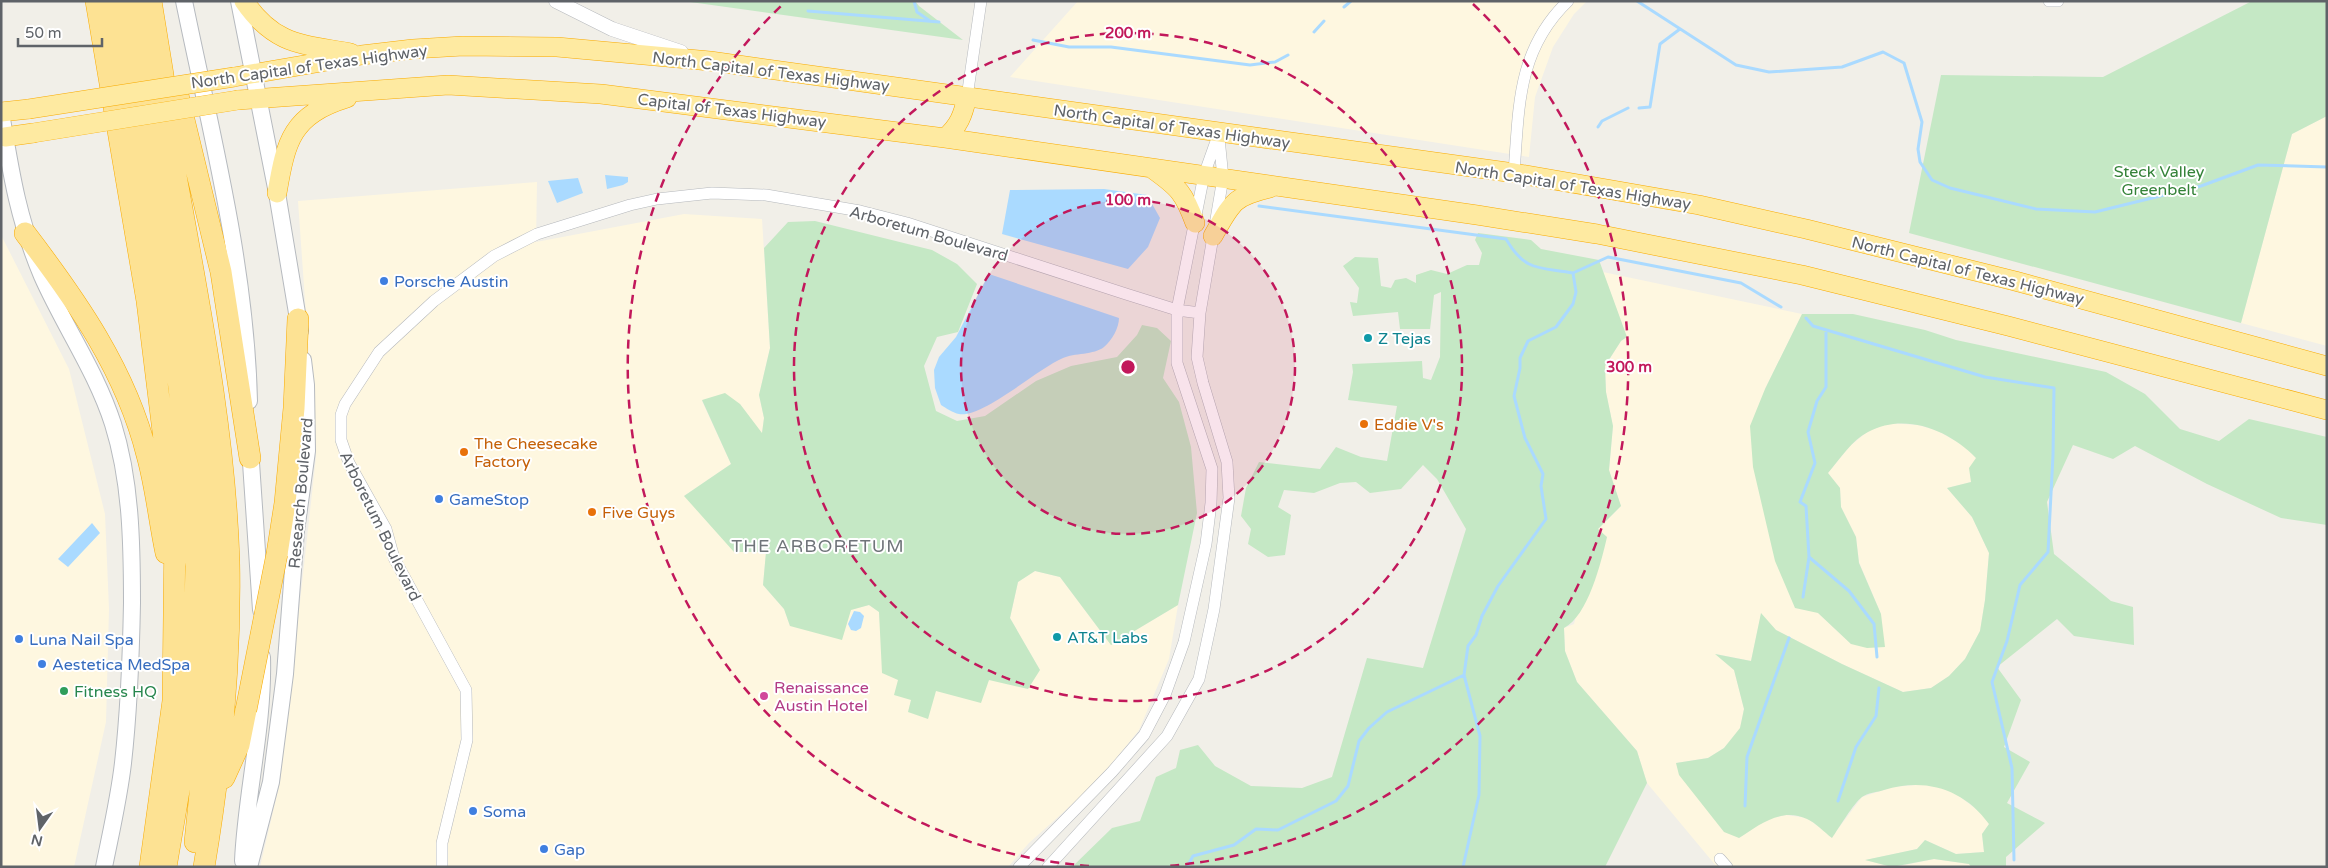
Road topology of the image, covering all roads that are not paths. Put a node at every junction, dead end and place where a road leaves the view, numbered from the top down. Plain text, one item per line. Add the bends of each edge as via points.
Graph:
1 (96, 1) edge
2 (113, 1) edge
3 (132, 1) edge
4 (150, 1) edge
5 (184, 1) edge
6 (239, 1) edge
7 (244, 1) edge
8 (556, 1) edge
9 (981, 1) edge
10 (1568, 1) edge
11 (2049, 1) edge
12 (2058, 1) edge
13 (157, 40) junction
14 (362, 55) junction
15 (710, 62) junction
16 (255, 74) junction
17 (375, 90) junction
18 (967, 97) junction
19 (257, 98) junction
20 (238, 100) joint
21 (1, 113) edge
22 (1219, 133) junction
23 (5, 137) junction
24 (945, 138) junction
25 (1151, 168) junction
26 (1514, 173) junction
27 (1204, 175) junction
28 (1223, 178) junction
29 (1279, 186) junction
30 (277, 193) junction
31 (1195, 222) junction
32 (25, 233) junction
33 (1213, 236) junction
34 (1177, 310) junction
35 (1200, 313) junction
36 (298, 319) junction
37 (2327, 366) edge
38 (2327, 410) edge
39 (250, 458) junction
40 (175, 588) junction
41 (216, 795) junction
42 (104, 867) edge
43 (150, 867) edge
44 (166, 867) edge
45 (190, 867) edge
46 (204, 867) edge
47 (242, 867) edge
48 (249, 867) edge
49 (442, 867) edge
50 (1019, 867) edge
51 (1048, 867) edge

1 - 40 highway via 146,301 175,529
2 - 44 highway via 179,387 196,566 192,714
3 - 45 highway via 195,374 209,546 210,696
4 - 13 highway
5 - 39 main road via 216,150 242,299
6 - 16 main road, Research Boulevard
7 - 14 highway via 257,20 285,40
8 - 15 street via 612,29
9 - 18 street
10 - 26 street via 1548,22 1529,59 1519,100
11 - 12 street
13 - 39 highway via 170,64 221,272
13 - 41 highway via 223,461 229,561 228,661
14 - 15 highway, North Capital of Texas Highway via 413,49 510,46 557,47
14 - 16 highway, North Capital of Texas Highway
15 - 18 highway, North Capital of Texas Highway
16 - 19 main road, Research Boulevard
16 - 21 highway, North Capital of Texas Highway, bridge
17 - 19 highway, Capital of Texas Highway
17 - 24 highway, Capital of Texas Highway via 448,85 601,94
17 - 30 highway via 329,104 300,123 282,160
18 - 22 highway, North Capital of Texas Highway
18 - 24 highway via 962,118 956,129
19 - 20 highway, Capital of Texas Highway
19 - 30 main road, Research Boulevard
20 - 23 highway, North Capital of Texas Highway, bridge
21 - 23 main road
22 - 26 highway, North Capital of Texas Highway
22 - 27 street
22 - 28 street
23 - 32 main road via 16,204
24 - 25 highway, Capital of Texas Highway
25 - 27 highway, Capital of Texas Highway
25 - 31 highway via 1179,189
26 - 37 highway, North Capital of Texas Highway via 1699,205 1806,229 2030,285
27 - 28 highway, Capital of Texas Highway
27 - 31 street
28 - 29 highway
28 - 33 street
29 - 33 highway via 1238,199
29 - 38 highway via 1597,234 1793,273
30 - 36 main road, Research Boulevard
31 - 34 street
32 - 40 highway via 101,341 118,376 148,455 158,517
32 - 42 main road via 43,278 94,376 113,425 128,502 132,540 130,687 123,763
33 - 35 street
34 - 35 street, Arboretum Boulevard
34 - 49 street, Arboretum Boulevard via 907,223 794,198 738,193 656,199 593,216 514,244 472,272 378,352 345,404 340,427 349,463 386,529 394,558 466,690 467,740 442,843
34 - 50 street via 1177,363 1212,469 1206,544 1184,642 1165,695 1144,735
35 - 51 street via 1197,357 1227,462 1229,498 1214,609 1199,679 1167,736
36 - 41 highway, bridge via 294,408 277,554 239,745
36 - 48 main road, Research Boulevard via 306,386 307,451 296,530 275,757 266,807
39 - 47 main road via 262,622 263,692 244,826
40 - 43 highway via 173,701
41 - 46 highway

